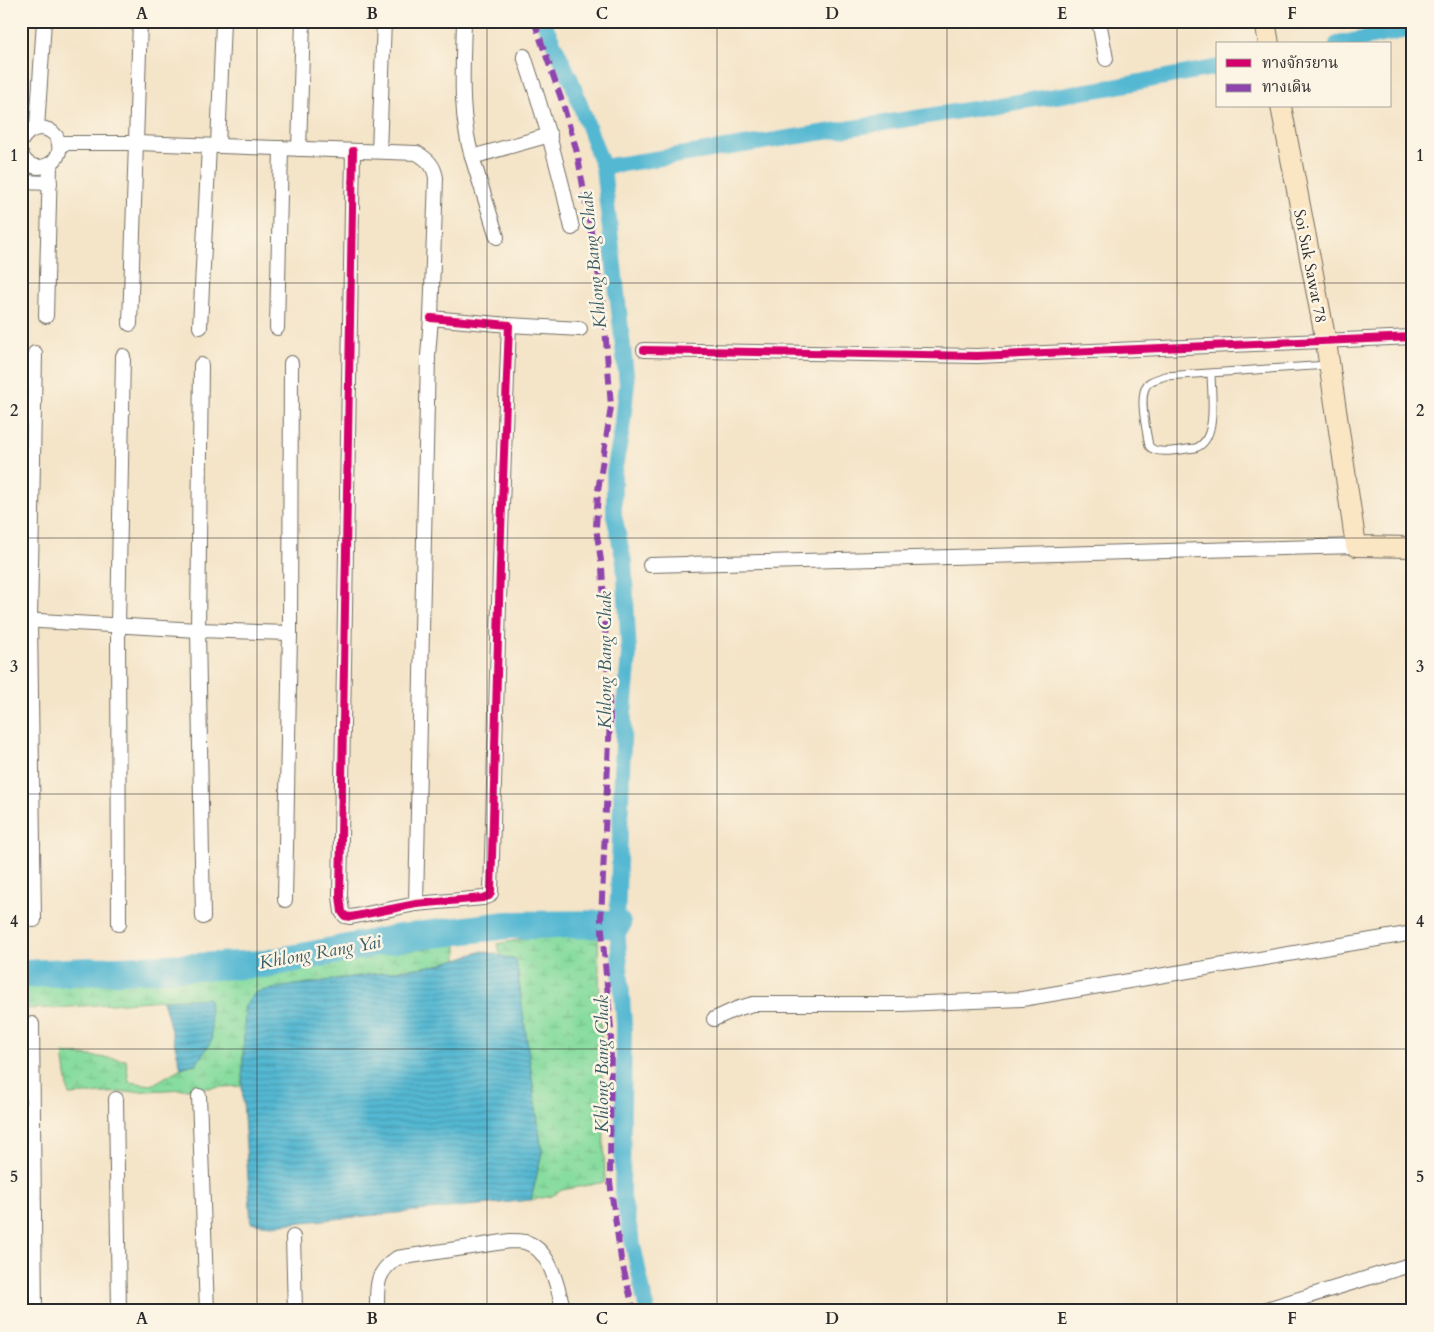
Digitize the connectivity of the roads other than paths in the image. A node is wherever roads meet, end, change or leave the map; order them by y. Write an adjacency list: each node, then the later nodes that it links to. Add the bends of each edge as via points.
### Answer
1 (44, 21): 13 (street)
2 (140, 21): 16 (street)
3 (224, 21): 17 (street)
4 (303, 21): 19 (street)
5 (384, 21): 21 (street)
6 (464, 21): 23 (street, via 462,103)
7 (1099, 21): 11 (street)
8 (1265, 21): 9 (street)
9 (1269, 42)
10 (524, 56): 14 (street)
11 (1106, 59)
12 (1281, 108): 37 (street, Soi Suk Sawat 78)
13 (26, 134): 15 (street, via 48,130)
14 (550, 136): 23 (street); 27 (street)
15 (59, 143): 16 (street); 24 (street, via 58,155)
16 (137, 143): 17 (street); 31 (street)
17 (214, 146): 18 (street); 33 (street)
18 (281, 148): 19 (street); 34 (street)
19 (299, 149): 20 (street)
20 (353, 151): 21 (street); 53 (street, via 340,906 345,916 352,917)
21 (379, 151): 30 (street, via 417,153 435,169)
22 (22, 156): 24 (street, via 34,167)
23 (472, 157): 28 (street)
24 (50, 165): 26 (street)
25 (21, 182): 26 (street)
26 (50, 183): 29 (street)
27 (572, 228)
28 (497, 237)
29 (46, 316)
30 (431, 318): 32 (street); 53 (street)
31 (130, 324)
32 (509, 325): 35 (street); 53 (street, via 490,893 484,898)
33 (200, 327)
34 (277, 328)
35 (580, 329)
36 (1413, 337): 37 (street)
37 (1326, 342): 38 (street, via 977,356); 42 (street, Soi Suk Sawat 78)
38 (644, 350)
39 (34, 353): 48 (street)
40 (124, 356): 49 (street)
41 (291, 363): 51 (street)
42 (1329, 364): 44 (lane); 45 (street, Soi Suk Sawat 78)
43 (201, 365): 50 (street)
44 (1211, 373): 44 (lane, via 1165,376 1146,386 1143,412 1152,450 1195,448 1205,442 1212,422)
45 (1356, 546): 46 (street); 47 (street)
46 (1413, 547)
47 (650, 565)
48 (26, 621): 49 (street); 55 (street)
49 (118, 626): 50 (street); 56 (street)
50 (198, 630): 51 (street); 54 (street)
51 (290, 633): 52 (street)
52 (285, 900)
53 (416, 904)
54 (203, 917)
55 (34, 920)
56 (119, 924)
57 (1413, 932): 58 (street, via 1022,999 902,1004 753,1004)
58 (714, 1019)
59 (32, 1024): 64 (street)
60 (199, 1096): 66 (street)
61 (116, 1099): 65 (street)
62 (293, 1237): 67 (street)
63 (1413, 1264): 70 (street)
64 (35, 1311)
65 (119, 1311)
66 (207, 1311)
67 (295, 1311)
68 (377, 1311): 69 (street, via 378,1282 385,1266 397,1258 510,1241 526,1242 543,1254 550,1265)
69 (564, 1311)
70 (1260, 1311)

